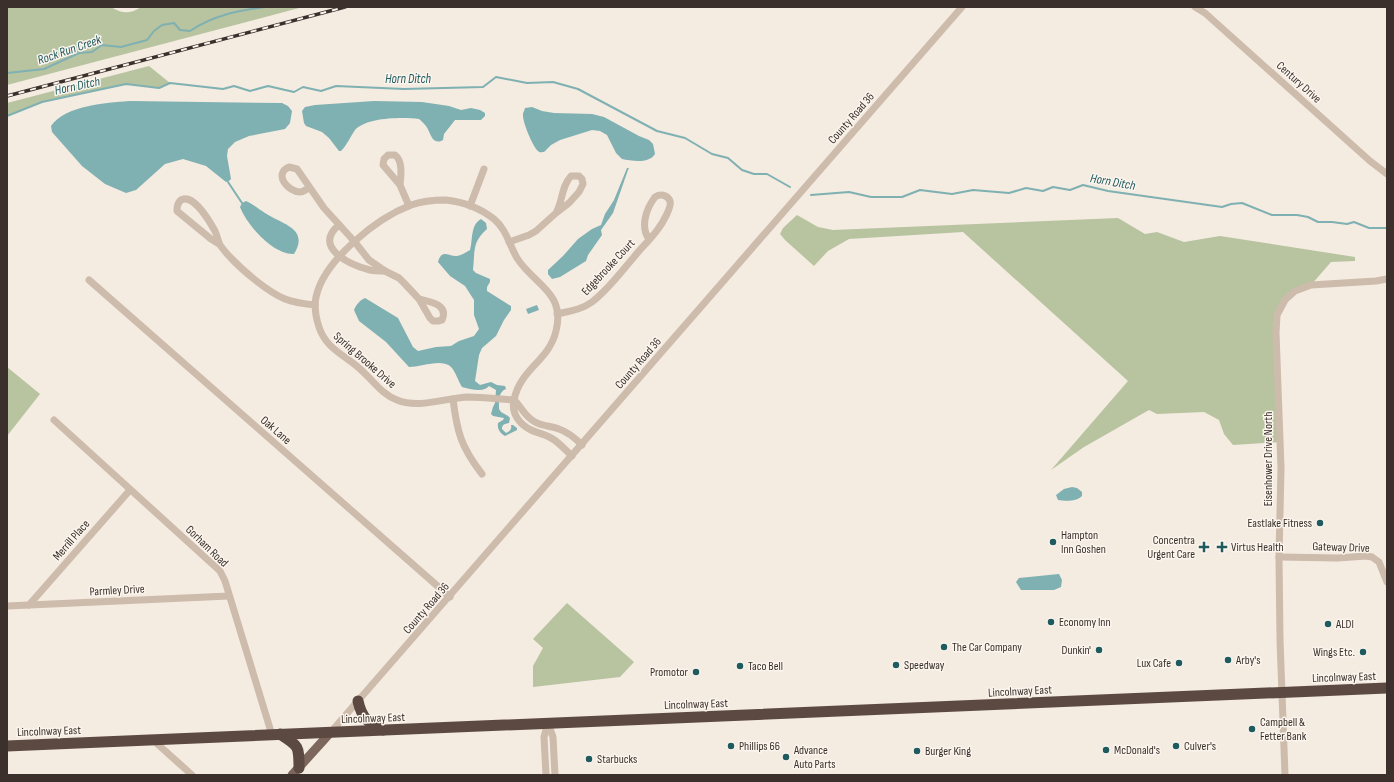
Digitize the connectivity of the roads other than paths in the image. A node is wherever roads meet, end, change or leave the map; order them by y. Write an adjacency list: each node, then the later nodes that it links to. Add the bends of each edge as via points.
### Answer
1 (962, 7): 25 (street, County Road 36)
2 (1195, 7): 4 (street, Century Drive, via 1205,13)
3 (484, 169): 8 (street)
4 (1387, 174)
5 (400, 185): 7 (street)
6 (309, 188): 10 (street)
7 (409, 206): 8 (street, Spring Brooke Drive, via 446,200); 12 (street, Spring Brooke Drive, via 381,221)
8 (470, 206): 13 (street, Spring Brooke Drive, via 495,220)
9 (556, 213): 9 (street, via 579,192 583,184 579,176 571,176 564,186); 13 (street, via 536,231)
10 (339, 224): 12 (street); 15 (street, via 332,232 330,242)
11 (649, 239): 11 (street, Edgebrooke Court, via 659,228 670,205 669,199 661,194 655,197 645,218 644,229); 21 (street, Edgebrooke Court, via 592,302 576,310)
12 (354, 241): 15 (street, Spring Brooke Drive); 16 (street, via 368,260)
13 (509, 242): 21 (street, Spring Brooke Drive, via 522,265 549,292)
14 (219, 244): 14 (street, via 216,232 195,203 184,199 180,201 177,211); 20 (street, via 235,262 274,294 292,302)
15 (340, 257): 16 (street, via 360,267); 20 (street, Spring Brooke Drive, via 321,284)
16 (386, 271): 19 (street, via 399,278)
17 (1387, 279): 29 (street, Eisenhower Drive North, via 1311,285 1295,291 1285,300 1277,315 1281,468)
18 (89, 280): 32 (street, Oak Lane)
19 (419, 300)
20 (315, 305): 22 (street, Spring Brooke Drive, via 319,328 326,341 385,394 410,404)
21 (557, 314): 23 (street, Spring Brooke Drive, via 552,344 519,382)
22 (453, 399): 23 (street, Spring Brooke Drive, via 480,397); 27 (street, via 463,444)
23 (514, 400): 25 (street, via 523,413 536,422 561,430); 26 (street, via 513,410 522,423 551,438)
24 (54, 420): 28 (street, Gorham Road)
25 (582, 445): 26 (street, County Road 36)
26 (572, 456): 32 (street, County Road 36)
27 (482, 474)
28 (130, 490): 31 (street, Gorham Road, via 218,568); 33 (street, Merrill Place)
29 (1279, 557): 30 (street, Gateway Drive, via 1372,557 1379,562); 36 (street, Eisenhower Drive North)
30 (1387, 582)
31 (229, 596): 33 (street, Parmley Drive); 41 (street, Gorham Road)
32 (450, 597): 37 (street, County Road 36)
33 (29, 605): 34 (street, Parmley Drive)
34 (7, 606)
35 (1387, 688): 36 (highway, Lincolnway East)
36 (1282, 692): 38 (highway, Lincolnway East); 48 (street, Eisenhower Drive North)
37 (358, 701): 39 (highway, via 363,717); 40 (street, County Road 36)
38 (548, 723): 39 (highway, Lincolnway East); 46 (street, via 544,737); 47 (street, via 553,737)
39 (384, 731): 40 (highway, Lincolnway East)
40 (330, 733): 41 (highway, Lincolnway East); 44 (main road)
41 (276, 734): 42 (highway, Lincolnway East); 44 (highway, via 297,746 299,751)
42 (153, 740): 43 (highway, Lincolnway East); 45 (street)
43 (7, 746)
44 (296, 771)
45 (192, 775)
46 (546, 775)
47 (555, 775)
48 (1285, 775)

